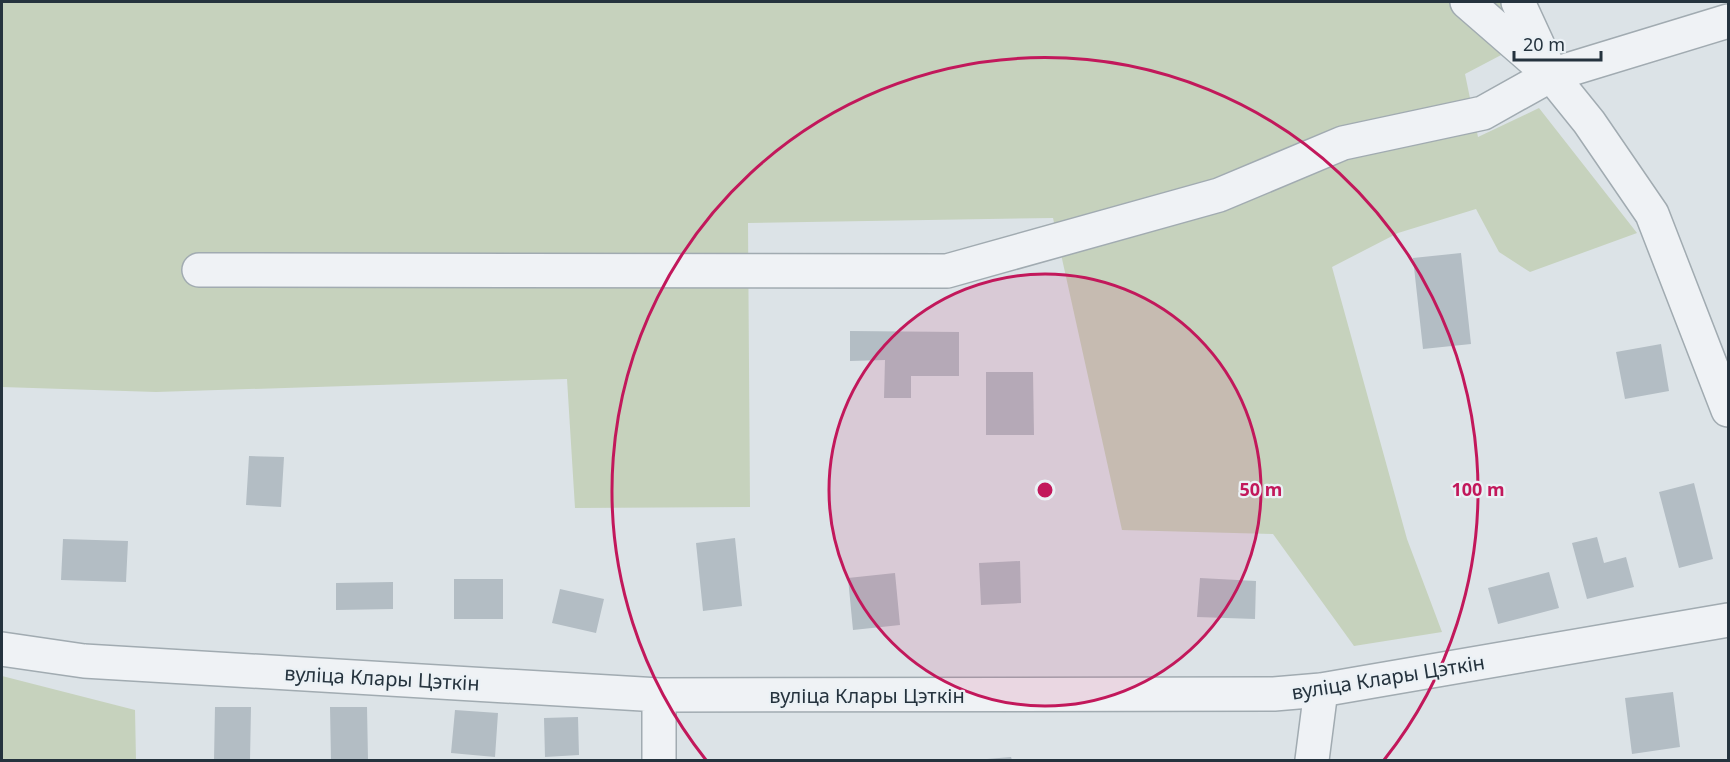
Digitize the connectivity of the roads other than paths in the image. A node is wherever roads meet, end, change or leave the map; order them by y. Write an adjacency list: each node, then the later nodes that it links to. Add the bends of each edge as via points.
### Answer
1 (1467, 2): 4 (street)
2 (1518, 2): 4 (street)
3 (1728, 21): 4 (street)
4 (1551, 75): 5 (street, via 1483,113 1343,143 1219,195 946,271); 6 (street, via 1589,122 1652,214)
5 (199, 270)
6 (1728, 410)
7 (1728, 620): 9 (street, вуліца Клары Цэткін)
8 (2, 650): 10 (street, вуліца Клары Цэткін, via 84,661)
9 (1321, 690): 10 (street, вуліца Клары Цэткін, via 1274,694); 12 (street)
10 (659, 695): 11 (street)
11 (659, 760)
12 (1312, 760)

